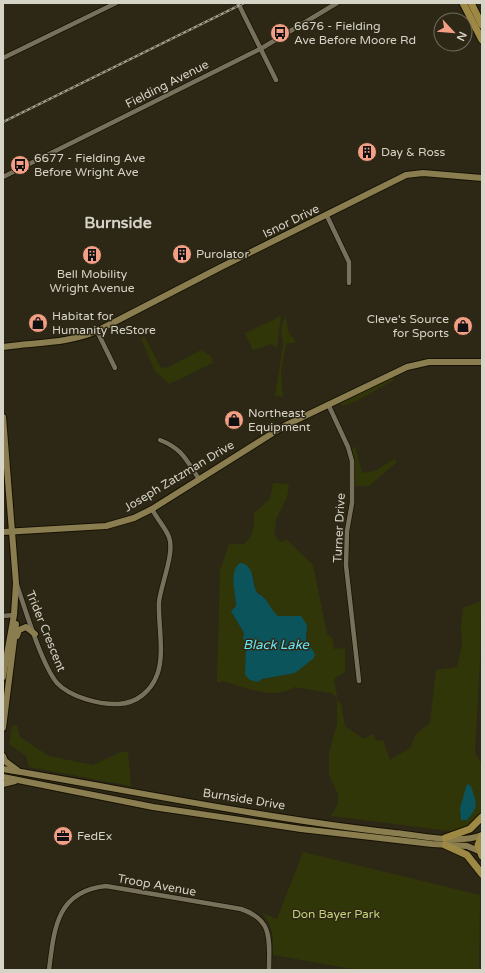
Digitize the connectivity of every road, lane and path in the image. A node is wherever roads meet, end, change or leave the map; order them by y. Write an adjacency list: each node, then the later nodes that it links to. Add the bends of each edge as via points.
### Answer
1 (116, 3): 9 (street)
2 (238, 3): 8 (street)
3 (337, 3): 8 (street, Fielding Avenue)
4 (463, 3): 7 (main road)
5 (471, 3): 6 (main road)
6 (482, 25)
7 (482, 40)
8 (262, 48): 10 (street); 11 (street, Fielding Avenue)
9 (3, 58)
10 (276, 80)
11 (3, 177)
12 (482, 178): 13 (main road, Isnor Drive, via 423,173 406,175)
13 (327, 216): 14 (street, via 349,262); 15 (main road, Isnor Drive)
14 (349, 283)
15 (97, 331): 17 (main road, Isnor Drive, via 66,341); 20 (street)
16 (3, 341): 17 (main road)
17 (12, 346): 18 (main road, Isnor Drive)
18 (3, 347)
19 (482, 362): 21 (main road, Joseph Zatzman Drive, via 418,363)
20 (115, 368)
21 (328, 404): 24 (main road, Joseph Zatzman Drive, via 284,426); 36 (street, Turner Drive, via 352,461 352,503 346,531 346,565)
22 (3, 417): 27 (main road)
23 (160, 440): 24 (street, via 180,451)
24 (199, 479): 25 (main road, Joseph Zatzman Drive)
25 (152, 509): 27 (main road, Joseph Zatzman Drive, via 124,522 105,526); 31 (street, Trider Crescent, via 171,543 159,603 160,664 150,688 134,700 116,704 99,702 68,691 51,674)
26 (3, 532): 27 (main road, Joseph Zatzman Drive)
27 (12, 532): 28 (main road)
28 (16, 583): 29 (main road); 31 (street, Trider Crescent)
29 (14, 615): 30 (street); 32 (main road); 33 (main road)
30 (3, 616)
31 (35, 634): 32 (main road, via 30,629 22,628)
32 (15, 641): 34 (main road)
33 (5, 665): 34 (main road); 35 (main road)
34 (11, 674): 37 (main road)
35 (3, 677)
36 (359, 681)
37 (3, 728)
38 (3, 756): 40 (main road, via 5,761)
39 (3, 769): 40 (main road, Burnside Drive)
40 (18, 771): 46 (main road, Burnside Drive, via 341,827)
41 (3, 777): 42 (main road, Burnside Drive)
42 (19, 781): 43 (main road); 46 (main road, Burnside Drive, via 168,809 301,829)
43 (3, 784)
44 (482, 817): 46 (main road, via 470,829)
45 (482, 835): 46 (main road, Burnside Drive); 47 (main road, via 478,845)
46 (445, 842): 47 (main road, Burnside Drive, via 467,846); 48 (main road, via 467,855)
47 (481, 854)
48 (482, 874)
49 (49, 970): 50 (street, Troop Avenue, via 55,928 62,910 80,893 106,886 241,909 255,914 262,920 270,935)
50 (269, 970)

